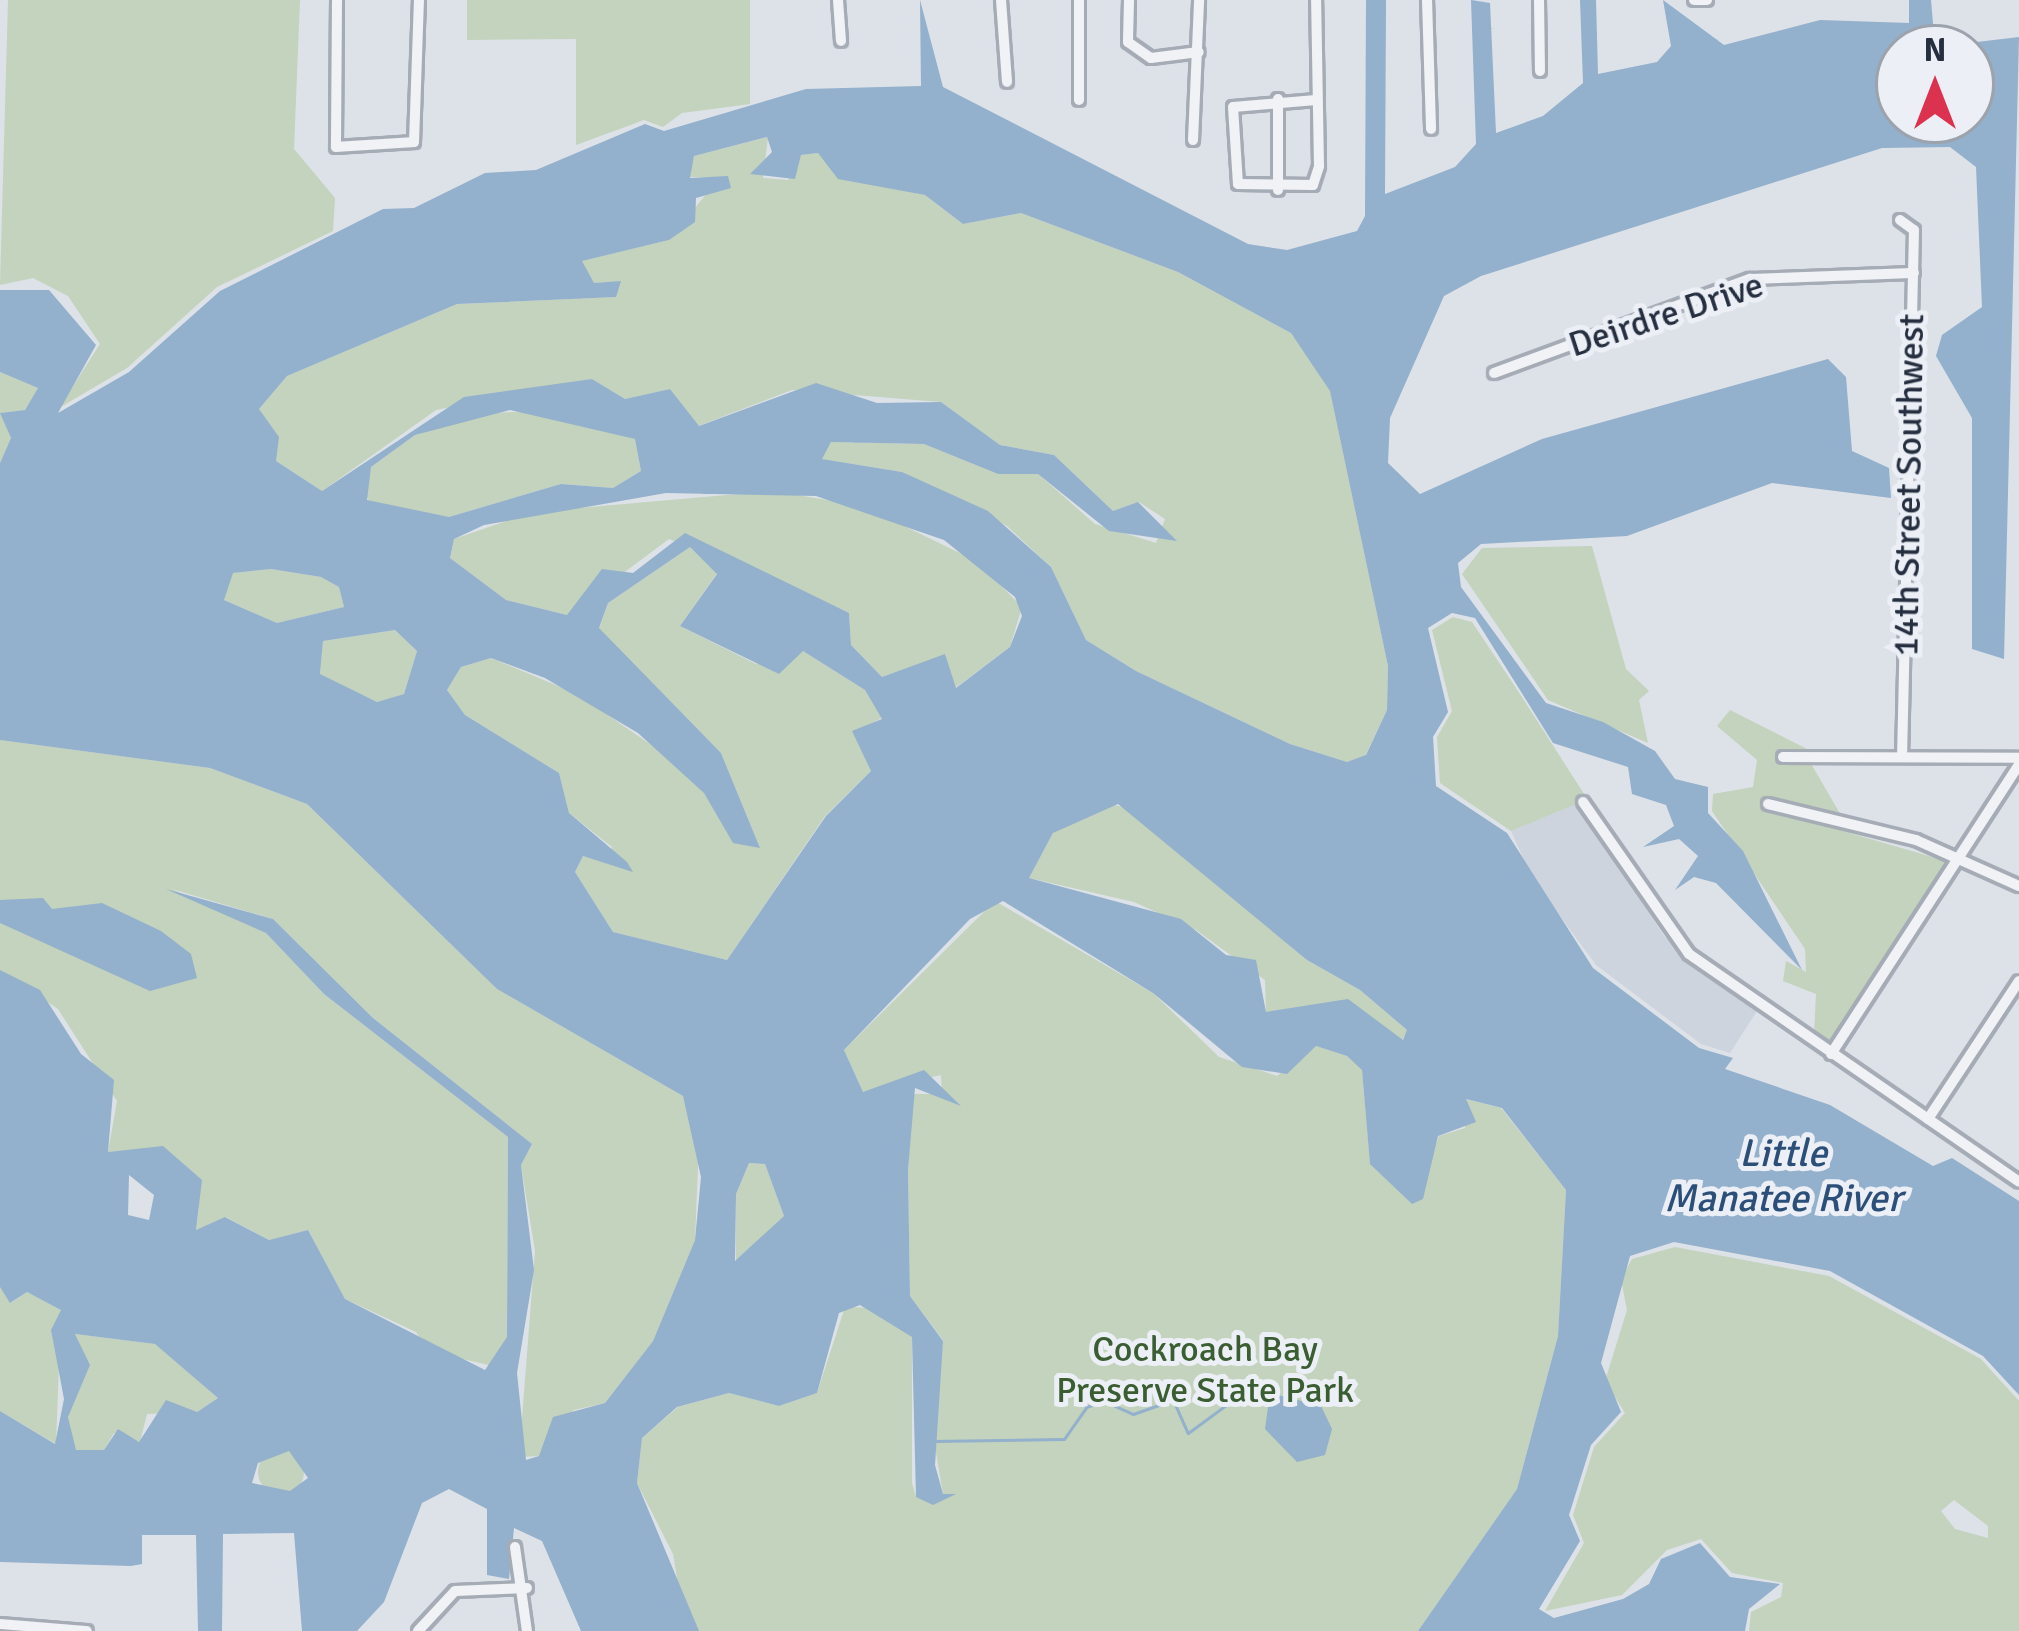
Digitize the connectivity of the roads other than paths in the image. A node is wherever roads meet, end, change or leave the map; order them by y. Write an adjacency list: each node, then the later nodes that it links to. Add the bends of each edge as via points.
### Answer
1 (337, 0): 2 (street, via 336,147 414,142)
2 (419, 0)
3 (838, 0): 13 (street)
4 (1001, 0): 16 (street)
5 (1079, 0): 18 (street)
6 (1129, 0): 14 (street, via 1128,42 1151,58)
7 (1199, 0): 14 (street)
8 (1316, 0): 19 (street)
9 (1427, 0): 20 (street)
10 (1539, 0): 15 (street)
11 (1694, 0): 12 (street)
12 (1707, 0)
13 (841, 41)
14 (1199, 52): 21 (street)
15 (1540, 71)
16 (1007, 82)
17 (1278, 99): 19 (street); 22 (street); 22 (street, via 1233,106 1232,155 1238,184)
18 (1079, 100)
19 (1316, 100): 22 (street, via 1313,185)
20 (1431, 129)
21 (1193, 140)
22 (1278, 190)
23 (1900, 220): 24 (street, 14th Street Southwest, via 1914,230)
24 (1914, 273): 25 (street, Deirdre Drive, via 1750,279); 27 (street, 14th Street Southwest)
25 (1494, 374)
26 (1783, 757): 27 (street)
27 (1902, 758): 28 (street)
28 (2019, 762): 31 (street)
29 (1583, 802): 34 (street, via 1668,933)
30 (1768, 804): 31 (street)
31 (1962, 859): 32 (street); 34 (street)
32 (2019, 886)
33 (2019, 981): 35 (street)
34 (1831, 1054): 35 (street)
35 (1928, 1119): 36 (street)
36 (2019, 1182)
37 (515, 1547): 38 (street)
38 (527, 1588): 41 (street, via 455,1592); 42 (street)
39 (0, 1624): 40 (street)
40 (87, 1628)
41 (418, 1631)
42 (527, 1631)

